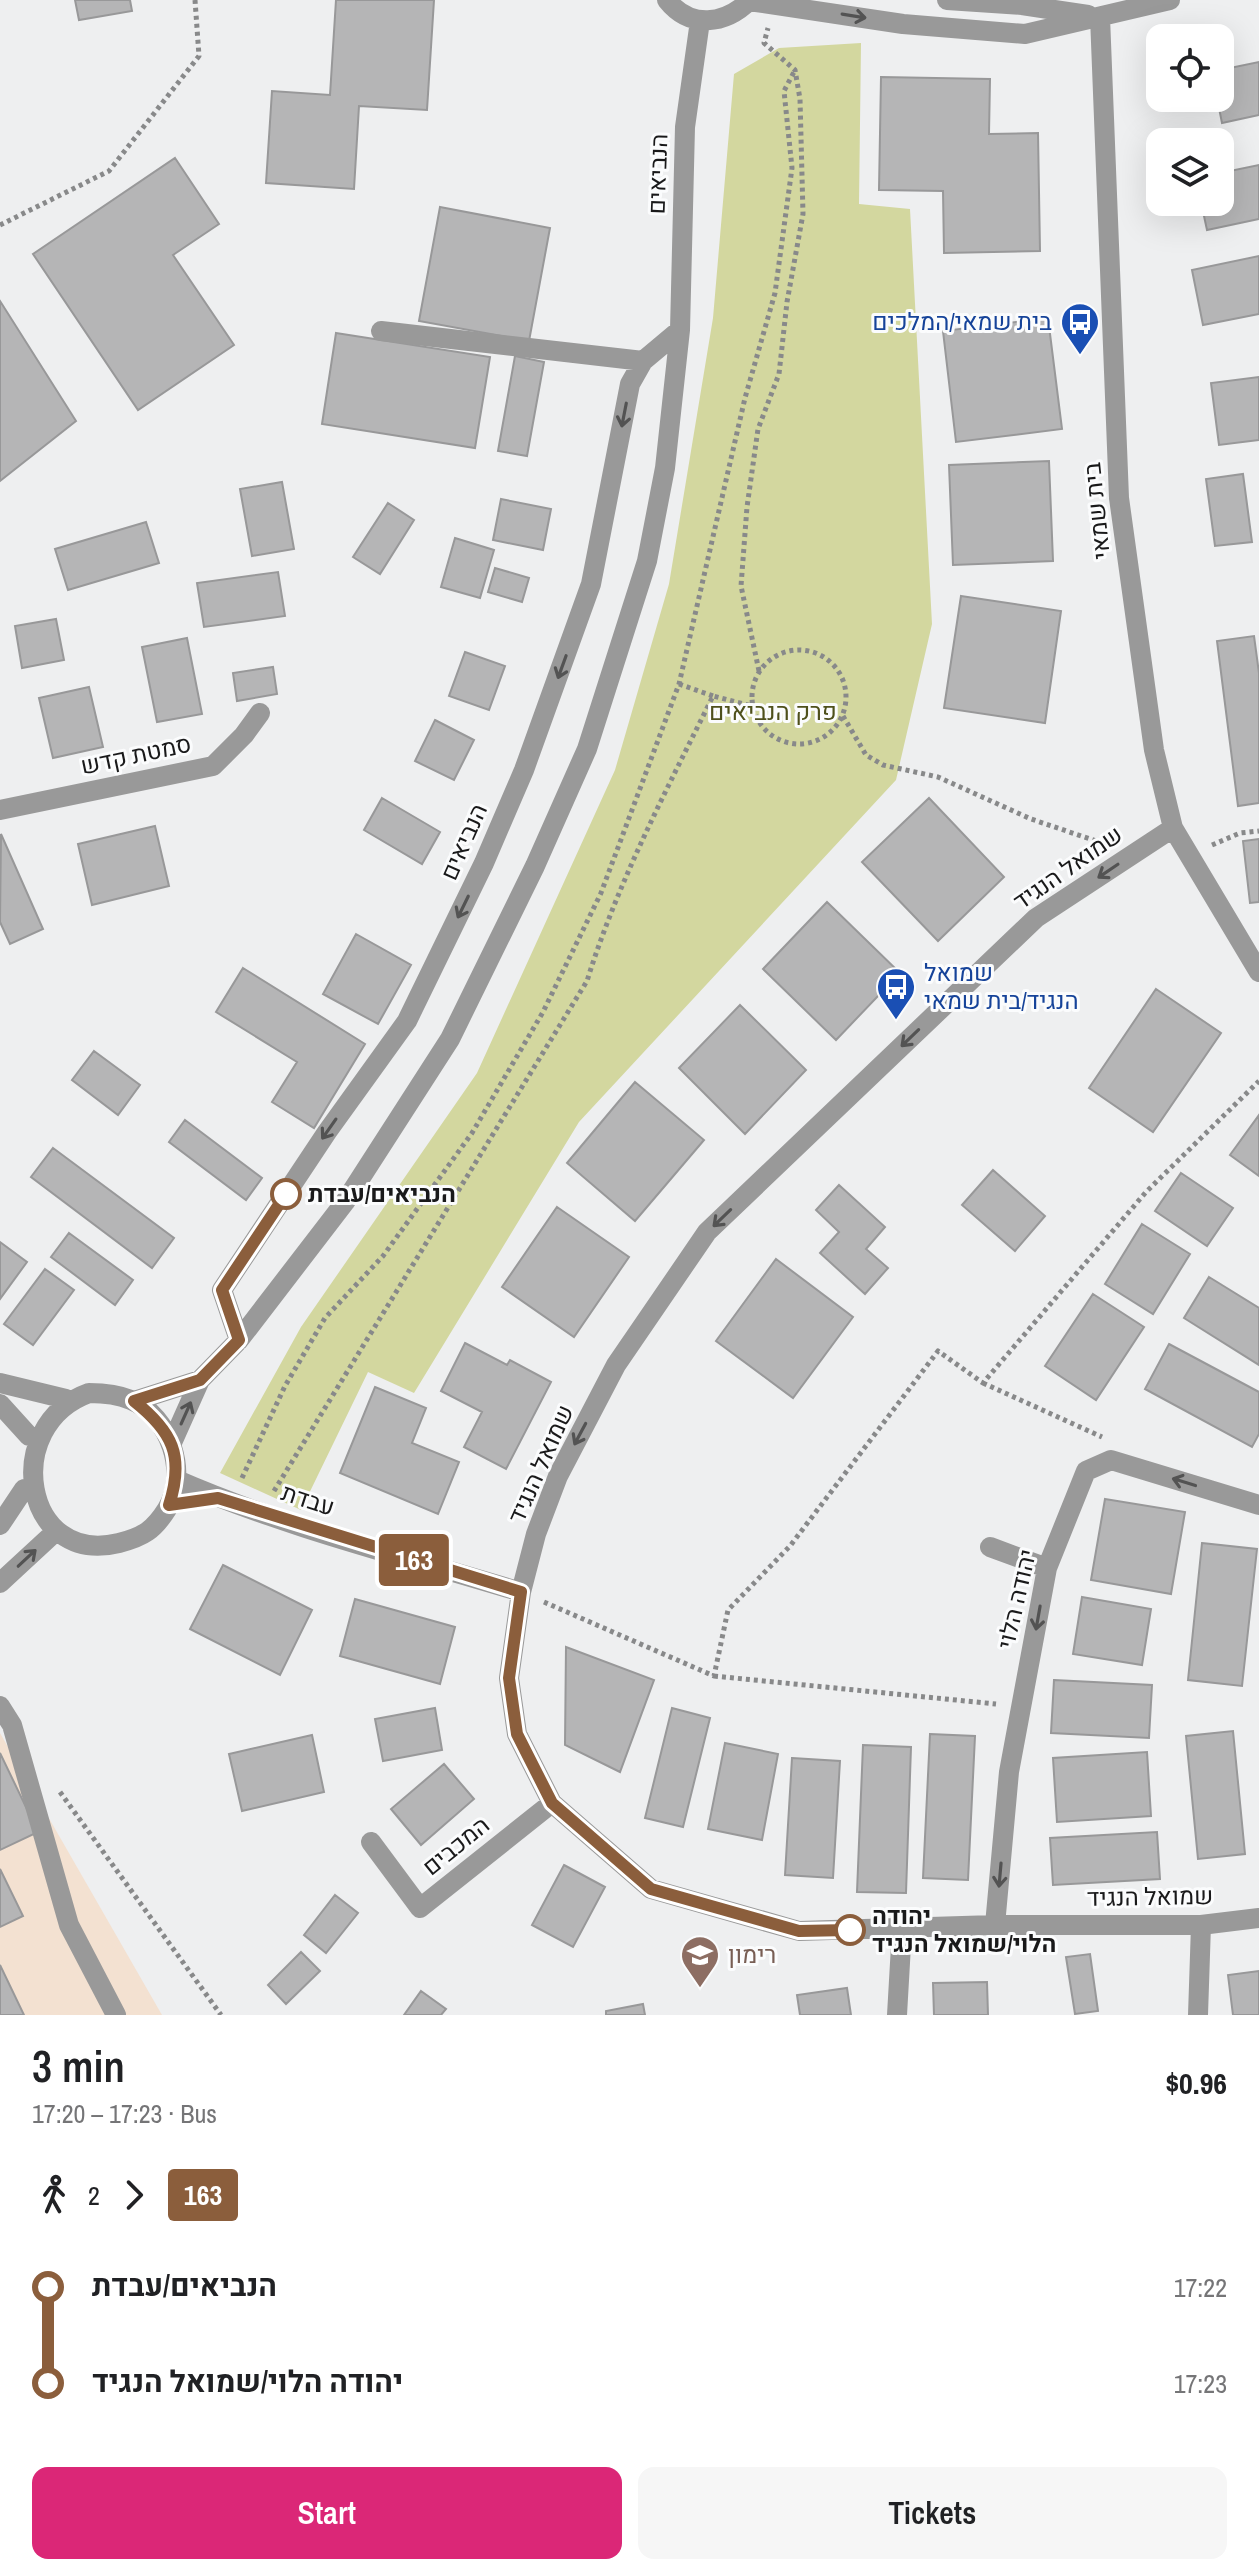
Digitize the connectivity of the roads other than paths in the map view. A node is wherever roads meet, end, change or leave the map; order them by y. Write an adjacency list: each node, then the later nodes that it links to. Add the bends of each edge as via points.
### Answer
1 (667, 0): 6 (street)
2 (749, 0): 5 (street, one-way to 5, via 903,24 1025,34); 6 (street, via 722,18)
3 (947, 0): 5 (street)
4 (1170, 0): 5 (street)
5 (1100, 17): 12 (street, בית שמאי, via 1119,498 1154,750)
6 (700, 21): 7 (street, הנביאים, via 685,127)
7 (680, 330): 9 (street, הנביאים); 14 (street, הנביאים, via 665,468 647,561 587,749 450,1039 345,1202)
8 (381, 331): 9 (street)
9 (643, 361): 14 (street, הנביאים, one-way to 14, via 630,384 591,584 524,770 407,1021 222,1290)
10 (260, 713): 11 (street, סמטת קדש, via 213,766)
11 (0, 810)
12 (1173, 828): 13 (street, בית שמאי); 32 (street, שמואל הנגיד, one-way to 32, via 1036,918 707,1232 616,1365 558,1476)
13 (1259, 972)
14 (239, 1340): 15 (street, הנביאים)
15 (200, 1380): 18 (street, הנביאים); 21 (street, הנביאים, one-way to 15)
16 (0, 1383): 17 (street)
17 (66, 1399): 18 (street, via 100,1393); 20 (street, via 45,1414)
18 (134, 1401): 21 (street, via 157,1419)
19 (0, 1404): 20 (street)
20 (29, 1436): 23 (street, via 22,1461)
21 (171, 1445): 22 (street)
22 (177, 1480): 24 (street, עבדת); 25 (street)
23 (24, 1489): 27 (street); 28 (street, via 35,1513)
24 (218, 1498): 25 (street, עבדת); 32 (street, עבדת)
25 (169, 1505): 28 (street, via 154,1529 129,1541 104,1547 78,1544)
26 (1259, 1505): 30 (street, יהודה הלוי, one-way to 30, via 1111,1460 1086,1471)
27 (0, 1525)
28 (54, 1533): 31 (street, one-way to 28)
29 (990, 1547): 30 (street)
30 (1047, 1568): 37 (street, יהודה הלוי, one-way to 37, via 1009,1772)
31 (0, 1583)
32 (521, 1592): 34 (street, שמואל הנגיד, via 509,1678 517,1734)
33 (0, 1706): 40 (street, via 12,1725 69,1925)
34 (552, 1803): 35 (street, המכבים, via 420,1908); 39 (street, שמואל הנגיד, via 651,1889 799,1931)
35 (371, 1842)
36 (1259, 1918): 38 (street, שמואל הנגיד)
37 (995, 1925): 38 (street, שמואל הנגיד); 39 (street, שמואל הנגיד)
38 (1201, 1925): 42 (street)
39 (902, 1928): 41 (street)
40 (116, 2015)
41 (897, 2015)
42 (1198, 2015)

